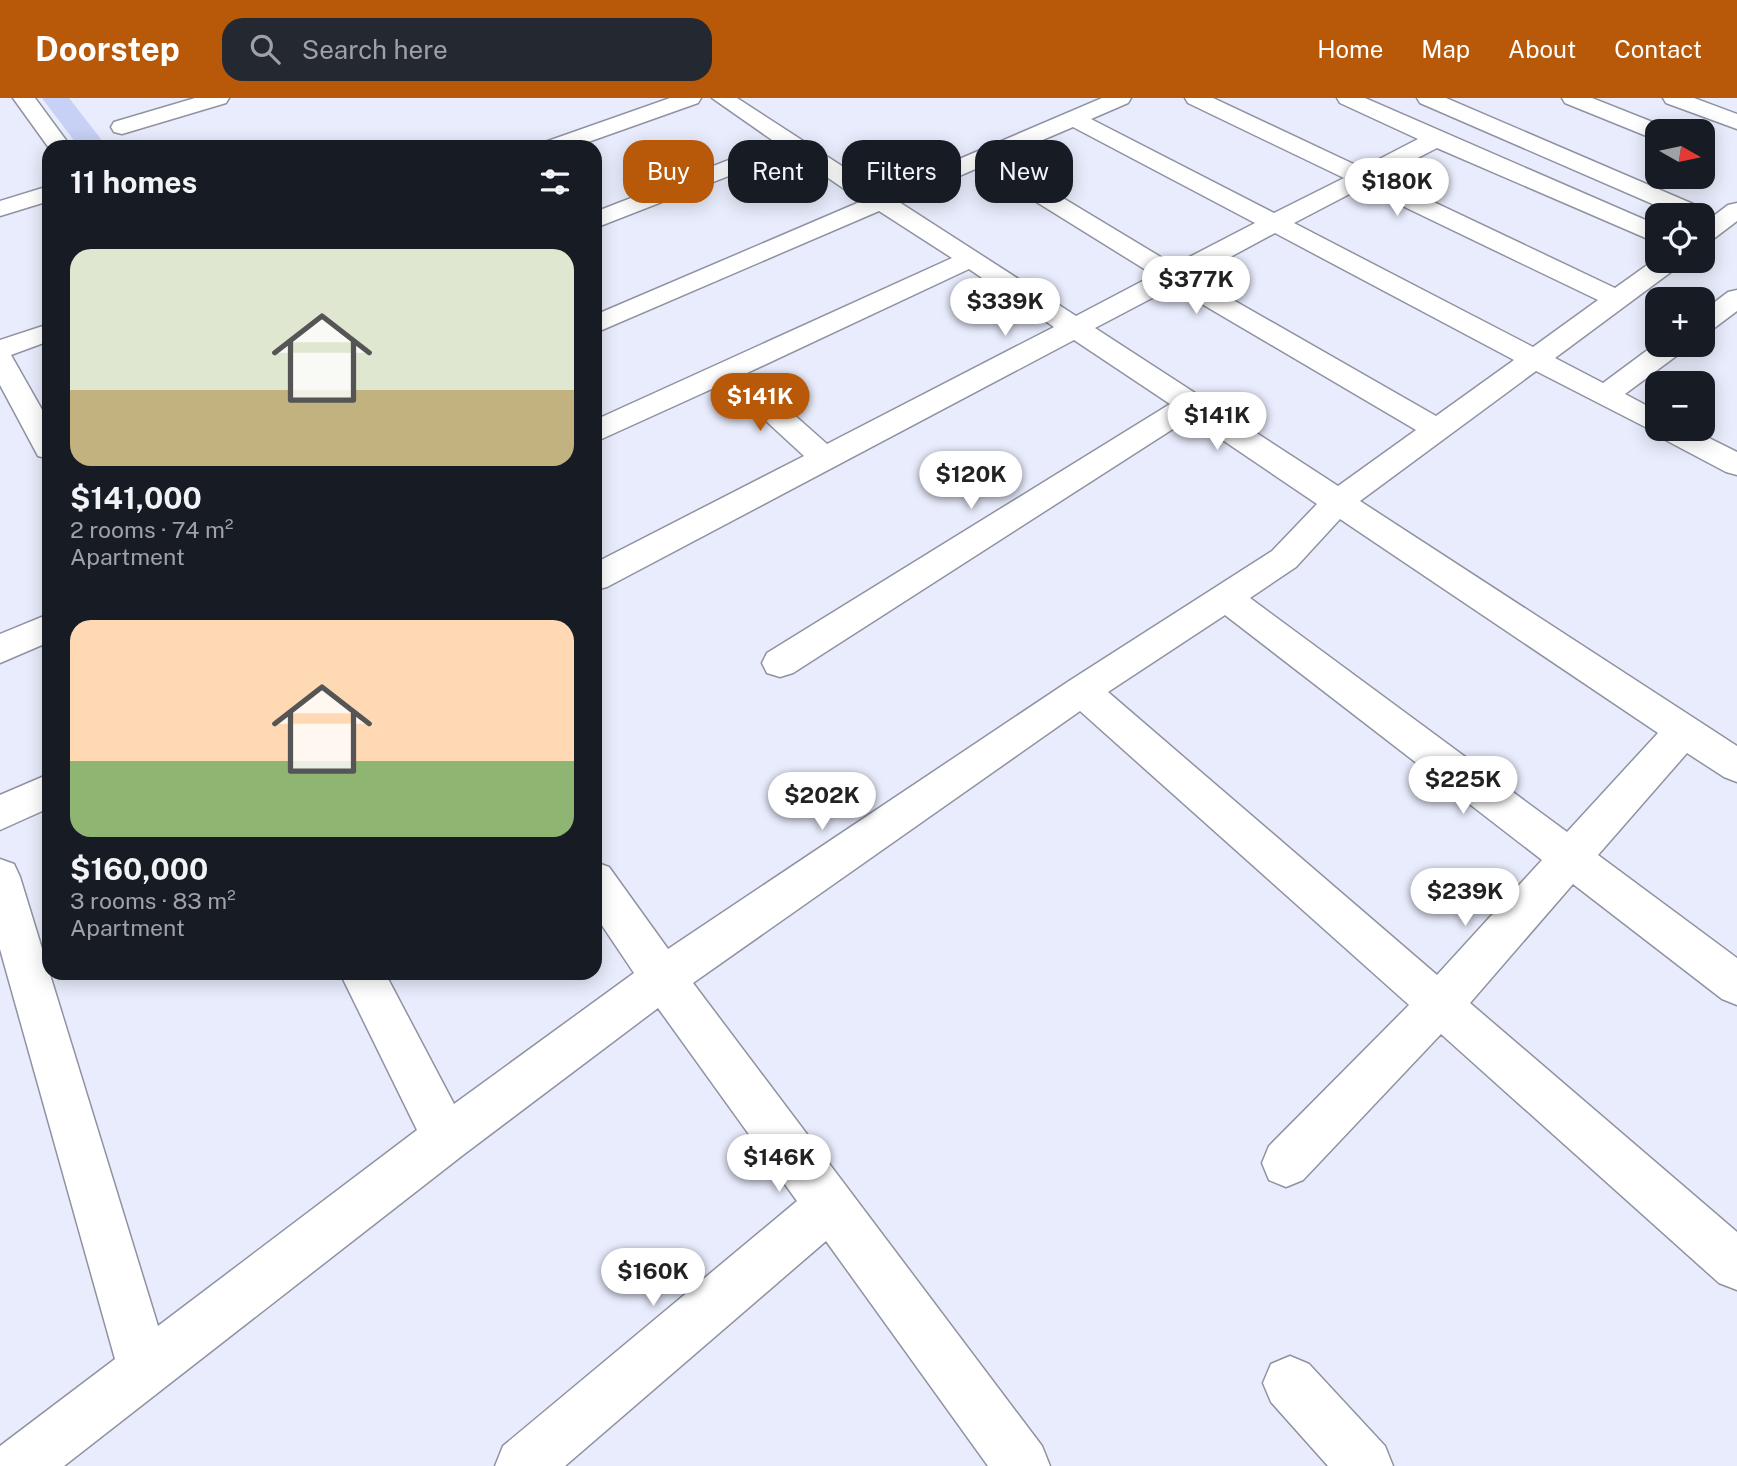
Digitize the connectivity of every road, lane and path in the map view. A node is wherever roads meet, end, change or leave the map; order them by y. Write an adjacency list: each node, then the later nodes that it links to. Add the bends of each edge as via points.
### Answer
1 (218, 98): 16 (street)
2 (690, 98): 20 (street)
3 (723, 98): 21 (street)
4 (1120, 98): 13 (street)
5 (1196, 98): 25 (street)
6 (1348, 98): 18 (street)
7 (1428, 98): 26 (street)
8 (1573, 98): 17 (street)
9 (1674, 98): 14 (street)
10 (1728, 98): 14 (street)
11 (25, 100): 12 (street); 19 (street)
12 (0, 109)
13 (1073, 118): 22 (street); 36 (street)
14 (1700, 118): 15 (street)
15 (1737, 122)
16 (122, 127)
17 (1645, 127)
18 (1436, 139): 25 (street); 37 (street)
19 (55, 140)
20 (573, 140)
21 (788, 140)
22 (1022, 140)
23 (1645, 159): 26 (street)
24 (728, 168): 34 (street)
25 (1362, 175): 36 (street); 42 (street)
26 (1618, 179): 31 (street)
27 (42, 195): 32 (street)
28 (878, 203): 44 (street)
29 (882, 203): 38 (street)
30 (1055, 203): 40 (street)
31 (1665, 203)
32 (0, 209)
33 (1737, 210): 35 (street)
34 (602, 217)
35 (1715, 219)
36 (1273, 222): 40 (street); 49 (street)
37 (1645, 229)
38 (971, 259): 45 (street); 51 (street)
39 (1654, 273): 42 (street)
40 (1173, 275): 45 (street); 56 (street)
41 (1737, 298): 43 (street)
42 (1617, 299): 49 (street)
43 (1715, 314)
44 (602, 322)
45 (1076, 328): 53 (street); 59 (street)
46 (42, 334): 47 (street)
47 (0, 349)
48 (1657, 357): 52 (street)
49 (1535, 358): 52 (street); 56 (street)
50 (0, 359): 57 (street)
51 (728, 371): 55 (street); 59 (street)
52 (1605, 395): 54 (street)
53 (1191, 404): 61 (street); 66 (street)
54 (1645, 417)
55 (602, 429)
56 (1439, 429): 61 (street)
57 (42, 436)
58 (1690, 441): 60 (street)
59 (825, 458): 62 (street)
60 (1737, 466)
61 (1337, 502): 63 (street, via 1284,559); 68 (street)
62 (602, 574)
63 (1225, 597): 67 (street); 72 (street)
64 (42, 630): 65 (street)
65 (0, 649)
66 (780, 663)
67 (1082, 691): 76 (street); 79 (street)
68 (1683, 731): 69 (street); 72 (street)
69 (1737, 766)
70 (42, 793): 71 (street)
71 (0, 814)
72 (1568, 859): 78 (street); 79 (street)
73 (0, 877): 75 (street)
74 (602, 890): 76 (street)
75 (40, 976): 84 (street)
76 (663, 978): 80 (street); 82 (street)
77 (366, 980): 80 (street)
78 (1737, 984)
79 (1440, 1004): 81 (street); 83 (street)
80 (446, 1139): 84 (street)
81 (1286, 1163)
82 (830, 1205): 87 (street); 88 (street)
83 (1737, 1265)
84 (145, 1369): 86 (street)
85 (1290, 1383): 89 (street)
86 (19, 1466)
87 (523, 1466)
88 (1022, 1466)
89 (1365, 1466)

